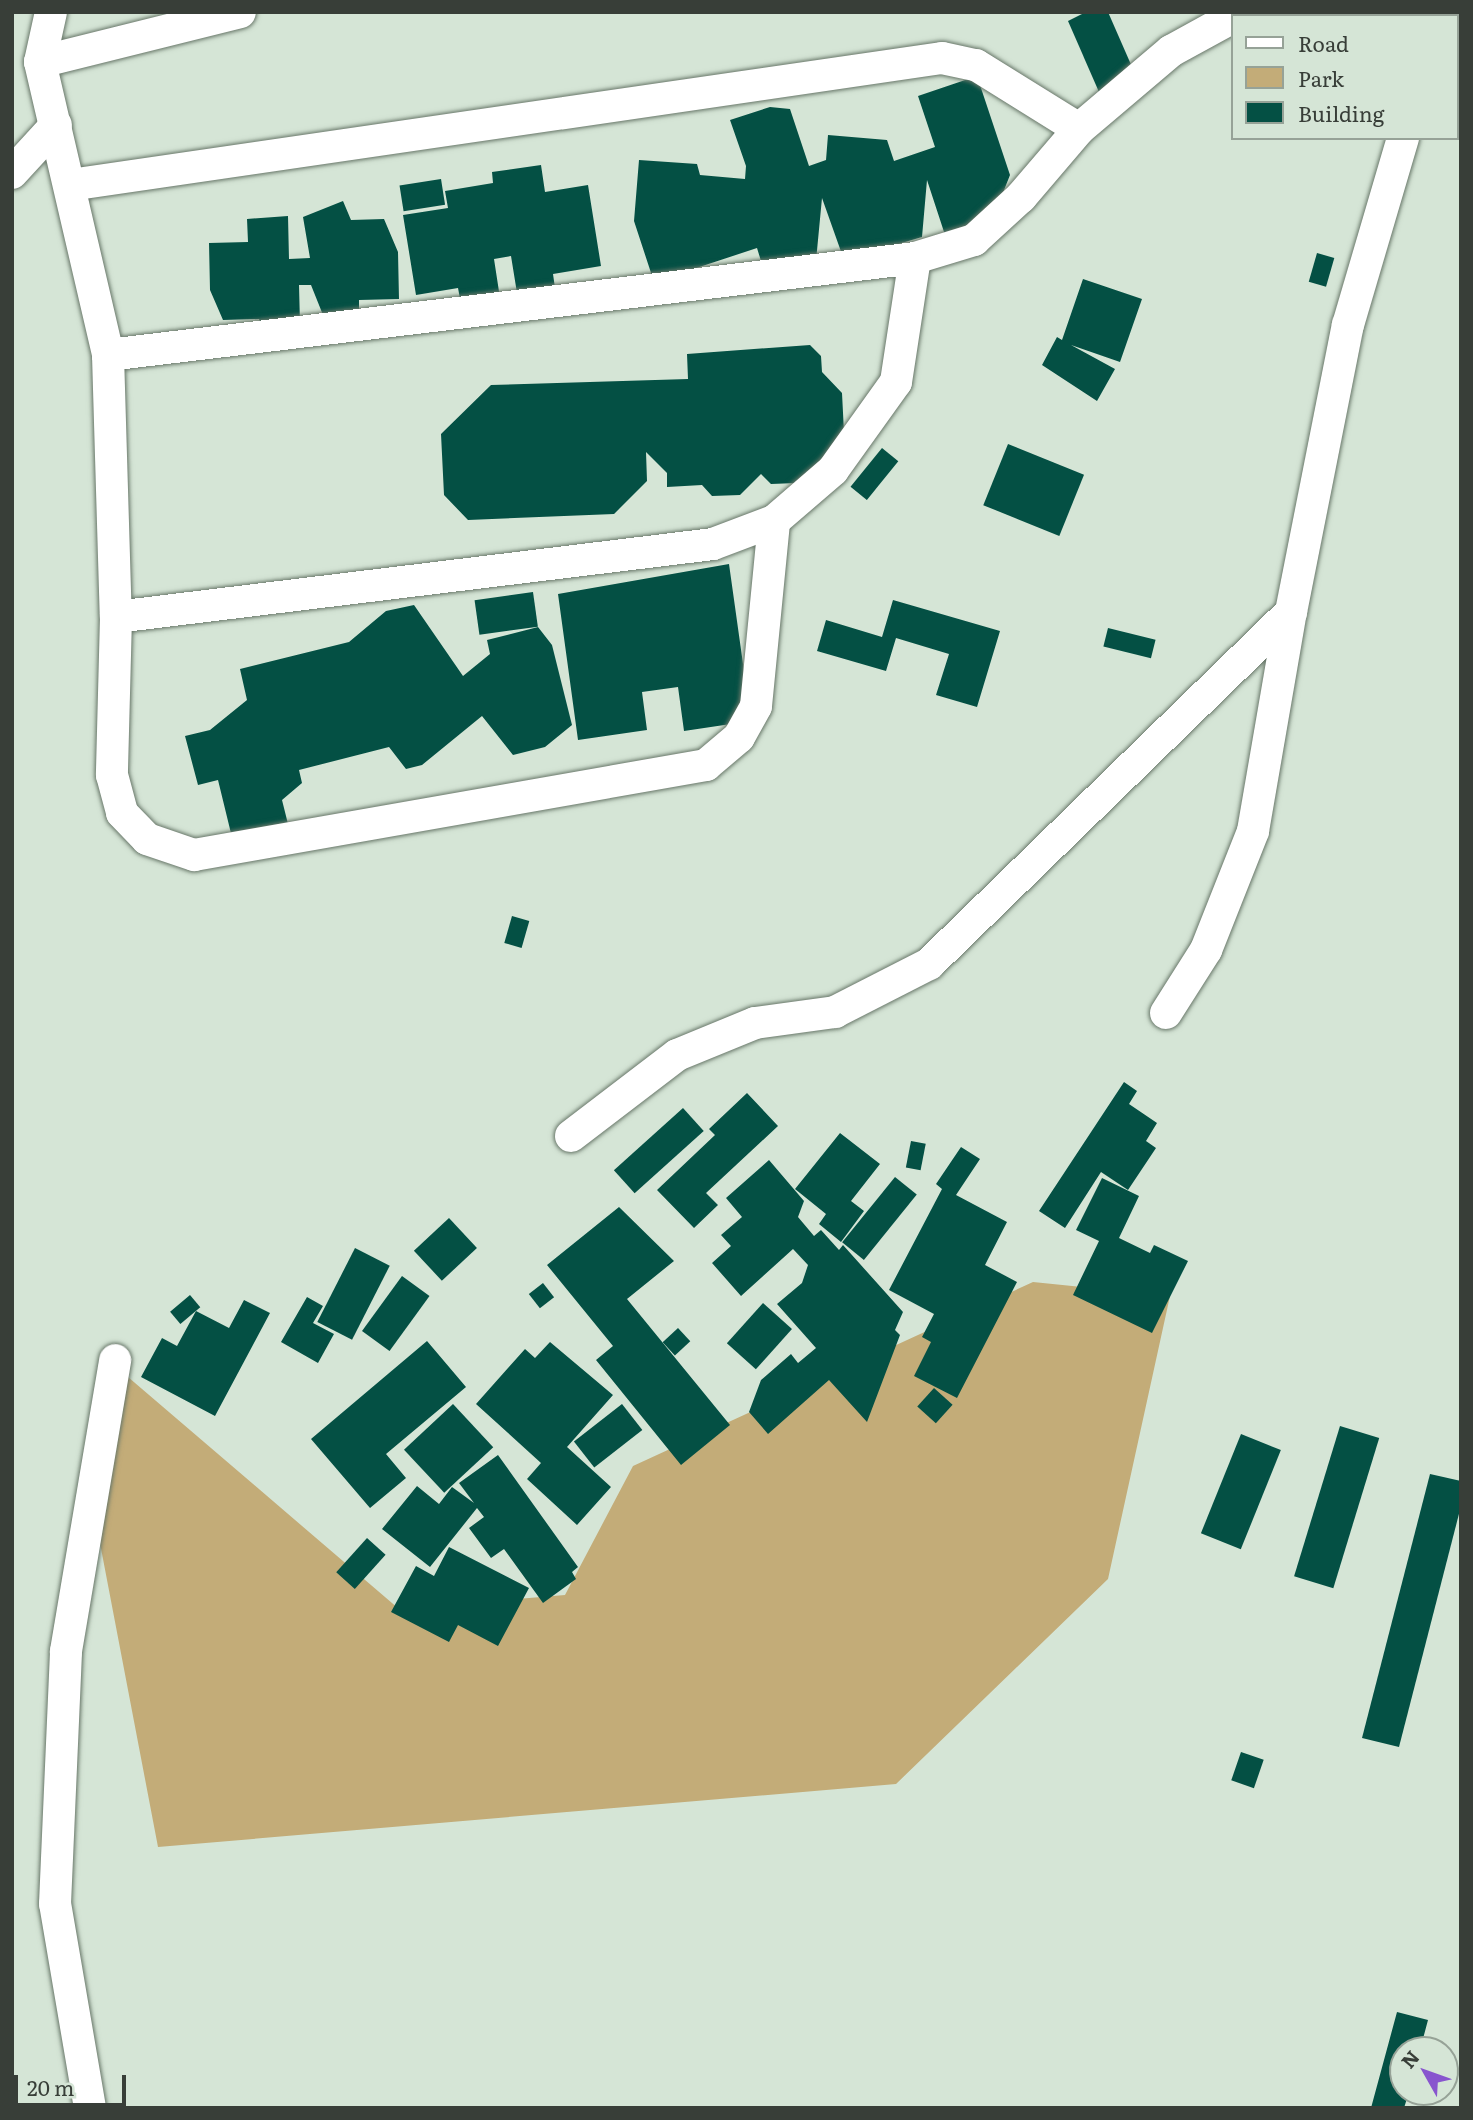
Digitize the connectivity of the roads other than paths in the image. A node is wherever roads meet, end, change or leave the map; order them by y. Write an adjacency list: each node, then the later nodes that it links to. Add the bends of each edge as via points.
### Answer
1 (51, 12): 4 (street)
2 (240, 12): 4 (street)
3 (1232, 17): 6 (street, via 1171,51)
4 (40, 62): 5 (street)
5 (56, 125): 8 (street); 9 (street)
6 (1079, 129): 9 (street, via 976,65 942,58); 10 (street, via 1021,197 974,240)
7 (1402, 140): 13 (street, via 1348,325)
8 (12, 173)
9 (71, 185): 11 (street)
10 (915, 258): 11 (street); 12 (street, via 896,382 833,470)
11 (108, 355): 14 (street)
12 (774, 521): 14 (street, via 713,544); 14 (street, via 756,706 739,737 706,765 194,856 146,839 122,813 112,775)
13 (1291, 612): 15 (street, via 1253,831 1206,950); 16 (street, via 929,964 835,1012 755,1023 677,1055)
14 (116, 617)
15 (1166, 1013)
16 (571, 1136)
17 (115, 1360): 18 (street, via 66,1651 55,1904)
18 (90, 2108)

